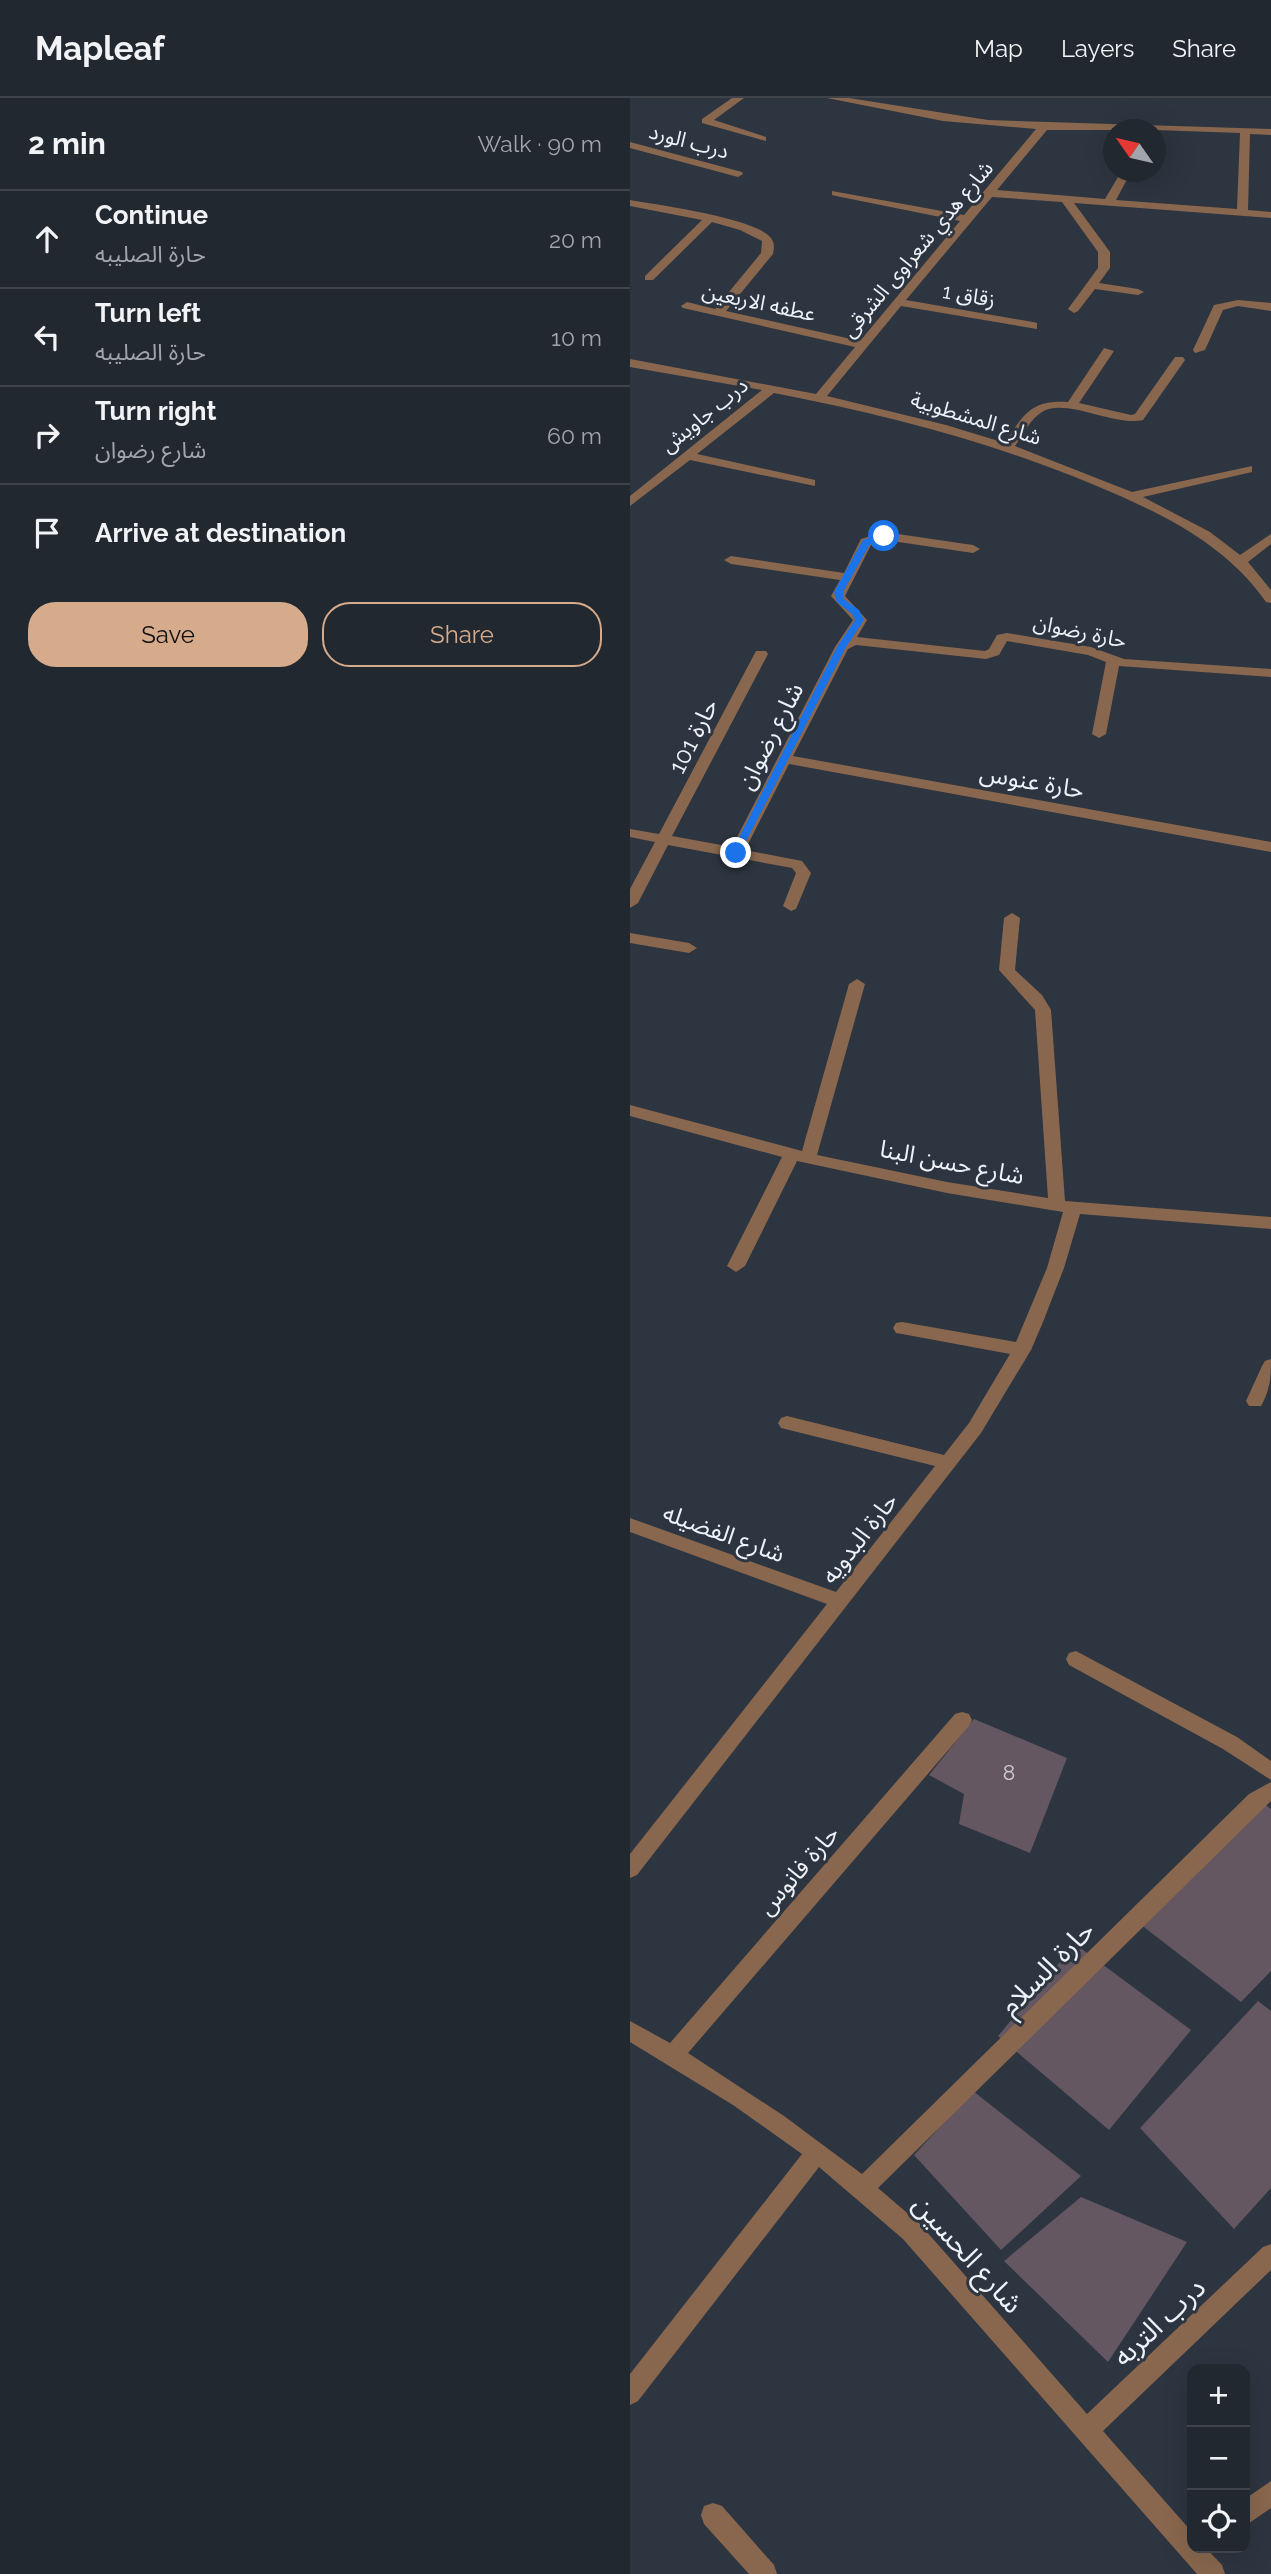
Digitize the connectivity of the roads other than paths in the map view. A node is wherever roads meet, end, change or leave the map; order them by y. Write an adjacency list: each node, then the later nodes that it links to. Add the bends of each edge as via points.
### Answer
1 (738, 98): 8 (street, via 706,121)
2 (832, 98): 3 (street, via 953,120)
3 (1044, 126): 4 (street); 13 (street, شارع هدي شعراوى الشرقى)
4 (1103, 127)
5 (1166, 129): 6 (street)
6 (1245, 131): 7 (street); 17 (street)
7 (1271, 132)
8 (762, 139)
9 (630, 145): 10 (street, درب الورد)
10 (738, 174)
11 (1121, 182): 15 (street)
12 (836, 193): 19 (street)
13 (989, 193): 14 (street); 19 (street, شارع هدي شعراوى الشرقى)
14 (1065, 199): 15 (street); 22 (street, via 1104,252 1104,268)
15 (1110, 202): 17 (street)
16 (630, 203): 20 (street)
17 (1242, 212): 18 (street)
18 (1271, 215)
19 (967, 219): 24 (street, شارع هدي شعراوى الشرقى)
20 (708, 220): 21 (street); 28 (street, via 747,228 768,242 767,254)
21 (649, 278)
22 (1091, 285): 23 (street); 27 (street)
23 (1139, 292)
24 (898, 302): 29 (street, زقاق 1); 30 (street, شارع هدي شعراوى الشرقى)
25 (687, 306): 28 (street, عطفه الاربعين)
26 (1271, 307): 31 (street, via 1238,303 1218,307)
27 (1074, 309)
28 (718, 313): 30 (street, عطفه الاربعين)
29 (1034, 326)
30 (863, 345): 37 (street, شارع هدي شعراوى الشرقى)
31 (1199, 350)
32 (1108, 351): 38 (street)
33 (1180, 360): 38 (street, via 1136,418)
34 (636, 364): 35 (street); 36 (street, شارع المشطوبية)
35 (630, 378)
36 (772, 388): 37 (street, شارع المشطوبية); 40 (street, درب جاويش)
37 (820, 397): 39 (street, شارع المشطوبية)
38 (1070, 407): 39 (street, via 1039,407)
39 (1008, 447): 43 (street, شارع المشطوبية)
40 (687, 456): 42 (street); 44 (street, درب جاويش)
41 (1248, 469): 43 (street)
42 (811, 483)
43 (1131, 496): 48 (street, شارع المشطوبية, via 1190,526)
44 (630, 502)
45 (1271, 538): 48 (street)
46 (973, 549): 49 (street, via 877,537 866,542)
47 (731, 560): 49 (street)
48 (1239, 562): 50 (street, شارع المشطوبية)
49 (847, 577): 51 (street, شارع رضوان, via 840,600 860,620)
50 (1271, 599)
51 (847, 643): 53 (street, حارة رضوان, via 986,655 1007,637 1091,651); 56 (street, شارع رضوان)
52 (761, 654): 58 (street, حارة 101)
53 (1113, 661): 54 (street, حارة رضوان); 55 (street)
54 (1271, 673)
55 (1099, 734)
56 (785, 759): 59 (street, حارة عنوس); 60 (street, شارع رضوان)
57 (630, 833): 58 (street)
58 (665, 840): 60 (street); 61 (street, حارة 101)
59 (1271, 847)
60 (736, 853): 62 (street, via 801,867 804,873)
61 (630, 903)
62 (791, 906)
63 (1012, 918): 69 (street, حارة البدويه, via 1007,970 1043,1010)
64 (630, 939): 65 (street)
65 (689, 948)
66 (857, 984): 68 (street)
67 (630, 1110): 68 (street, شارع حسن البنا)
68 (800, 1156): 69 (street, شارع حسن البنا); 71 (street)
69 (1065, 1207): 70 (street, شارع حسن البنا); 73 (street, حارة البدويه, via 1060,1262)
70 (1271, 1223)
71 (736, 1266)
72 (902, 1328): 73 (street)
73 (1022, 1350): 77 (street, حارة البدويه)
74 (1271, 1366): 75 (street)
75 (1255, 1401)
76 (787, 1423): 77 (street)
77 (949, 1463): 79 (street, حارة البدويه)
78 (630, 1525): 79 (street, شارع الفضيله)
79 (841, 1601): 84 (street, حارة البدويه)
80 (1076, 1659): 82 (street, via 1230,1743)
81 (962, 1720): 86 (street, حارة فانوس)
82 (1271, 1772)
83 (1271, 1790): 88 (street, حارة السلام)
84 (630, 1869)
85 (630, 2031): 86 (street, شارع الحسين)
86 (673, 2055): 87 (street, شارع الحسين)
87 (817, 2152): 88 (street, شارع الحسين); 90 (street)
88 (863, 2188): 91 (street, شارع الحسين, via 911,2231)
89 (1271, 2255): 91 (street, درب التربه)
90 (630, 2393)
91 (1086, 2431): 95 (street, شارع الحسين)
92 (1271, 2493): 93 (street)
93 (1250, 2510)
94 (713, 2515): 97 (street)
95 (1187, 2538)
96 (1200, 2553): 98 (street, شارع الحسين)
97 (765, 2574)
98 (1213, 2574)

